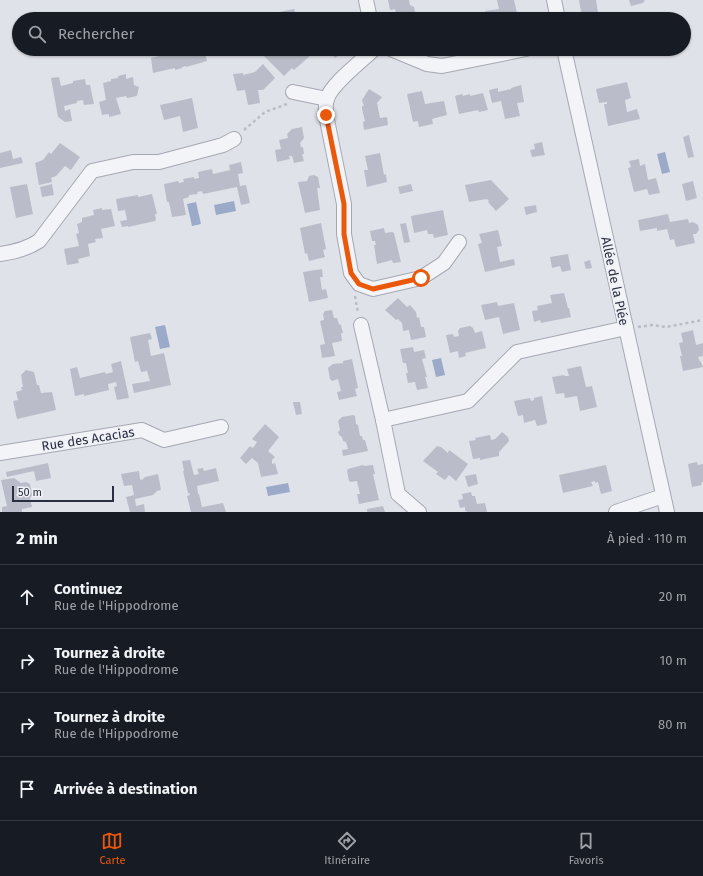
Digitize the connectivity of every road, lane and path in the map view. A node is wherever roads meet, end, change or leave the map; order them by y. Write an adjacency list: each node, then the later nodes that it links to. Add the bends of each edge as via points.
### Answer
1 (366, 0): 3 (street)
2 (554, 0): 4 (street)
3 (369, 12)
4 (557, 12)
5 (366, 56): 11 (street, via 334,86)
6 (408, 56): 7 (street, via 427,64 442,66)
7 (491, 56)
8 (566, 56): 18 (street, Allée de la Plée)
9 (293, 92): 10 (street)
10 (307, 95): 11 (street); 12 (path, via 265,112)
11 (327, 99): 13 (street, via 326,115 344,204 344,234 351,273 359,284 373,289 421,278 444,263)
12 (234, 139): 14 (street, via 223,146 159,162 132,162 92,171 39,241 22,250)
13 (459, 242)
14 (0, 254)
15 (355, 296): 17 (path)
16 (703, 320): 18 (path, via 666,327 652,325)
17 (361, 325): 19 (street)
18 (626, 328): 19 (street, via 516,352 468,401); 22 (street, Allée de la Plée)
19 (383, 420): 23 (street, via 398,494)
20 (221, 427): 21 (street, Rue des Acacias, via 164,440 142,430)
21 (0, 453)
22 (663, 496): 24 (street); 25 (street, Allée de la Plée)
23 (419, 512)
24 (616, 512)
25 (666, 512)

